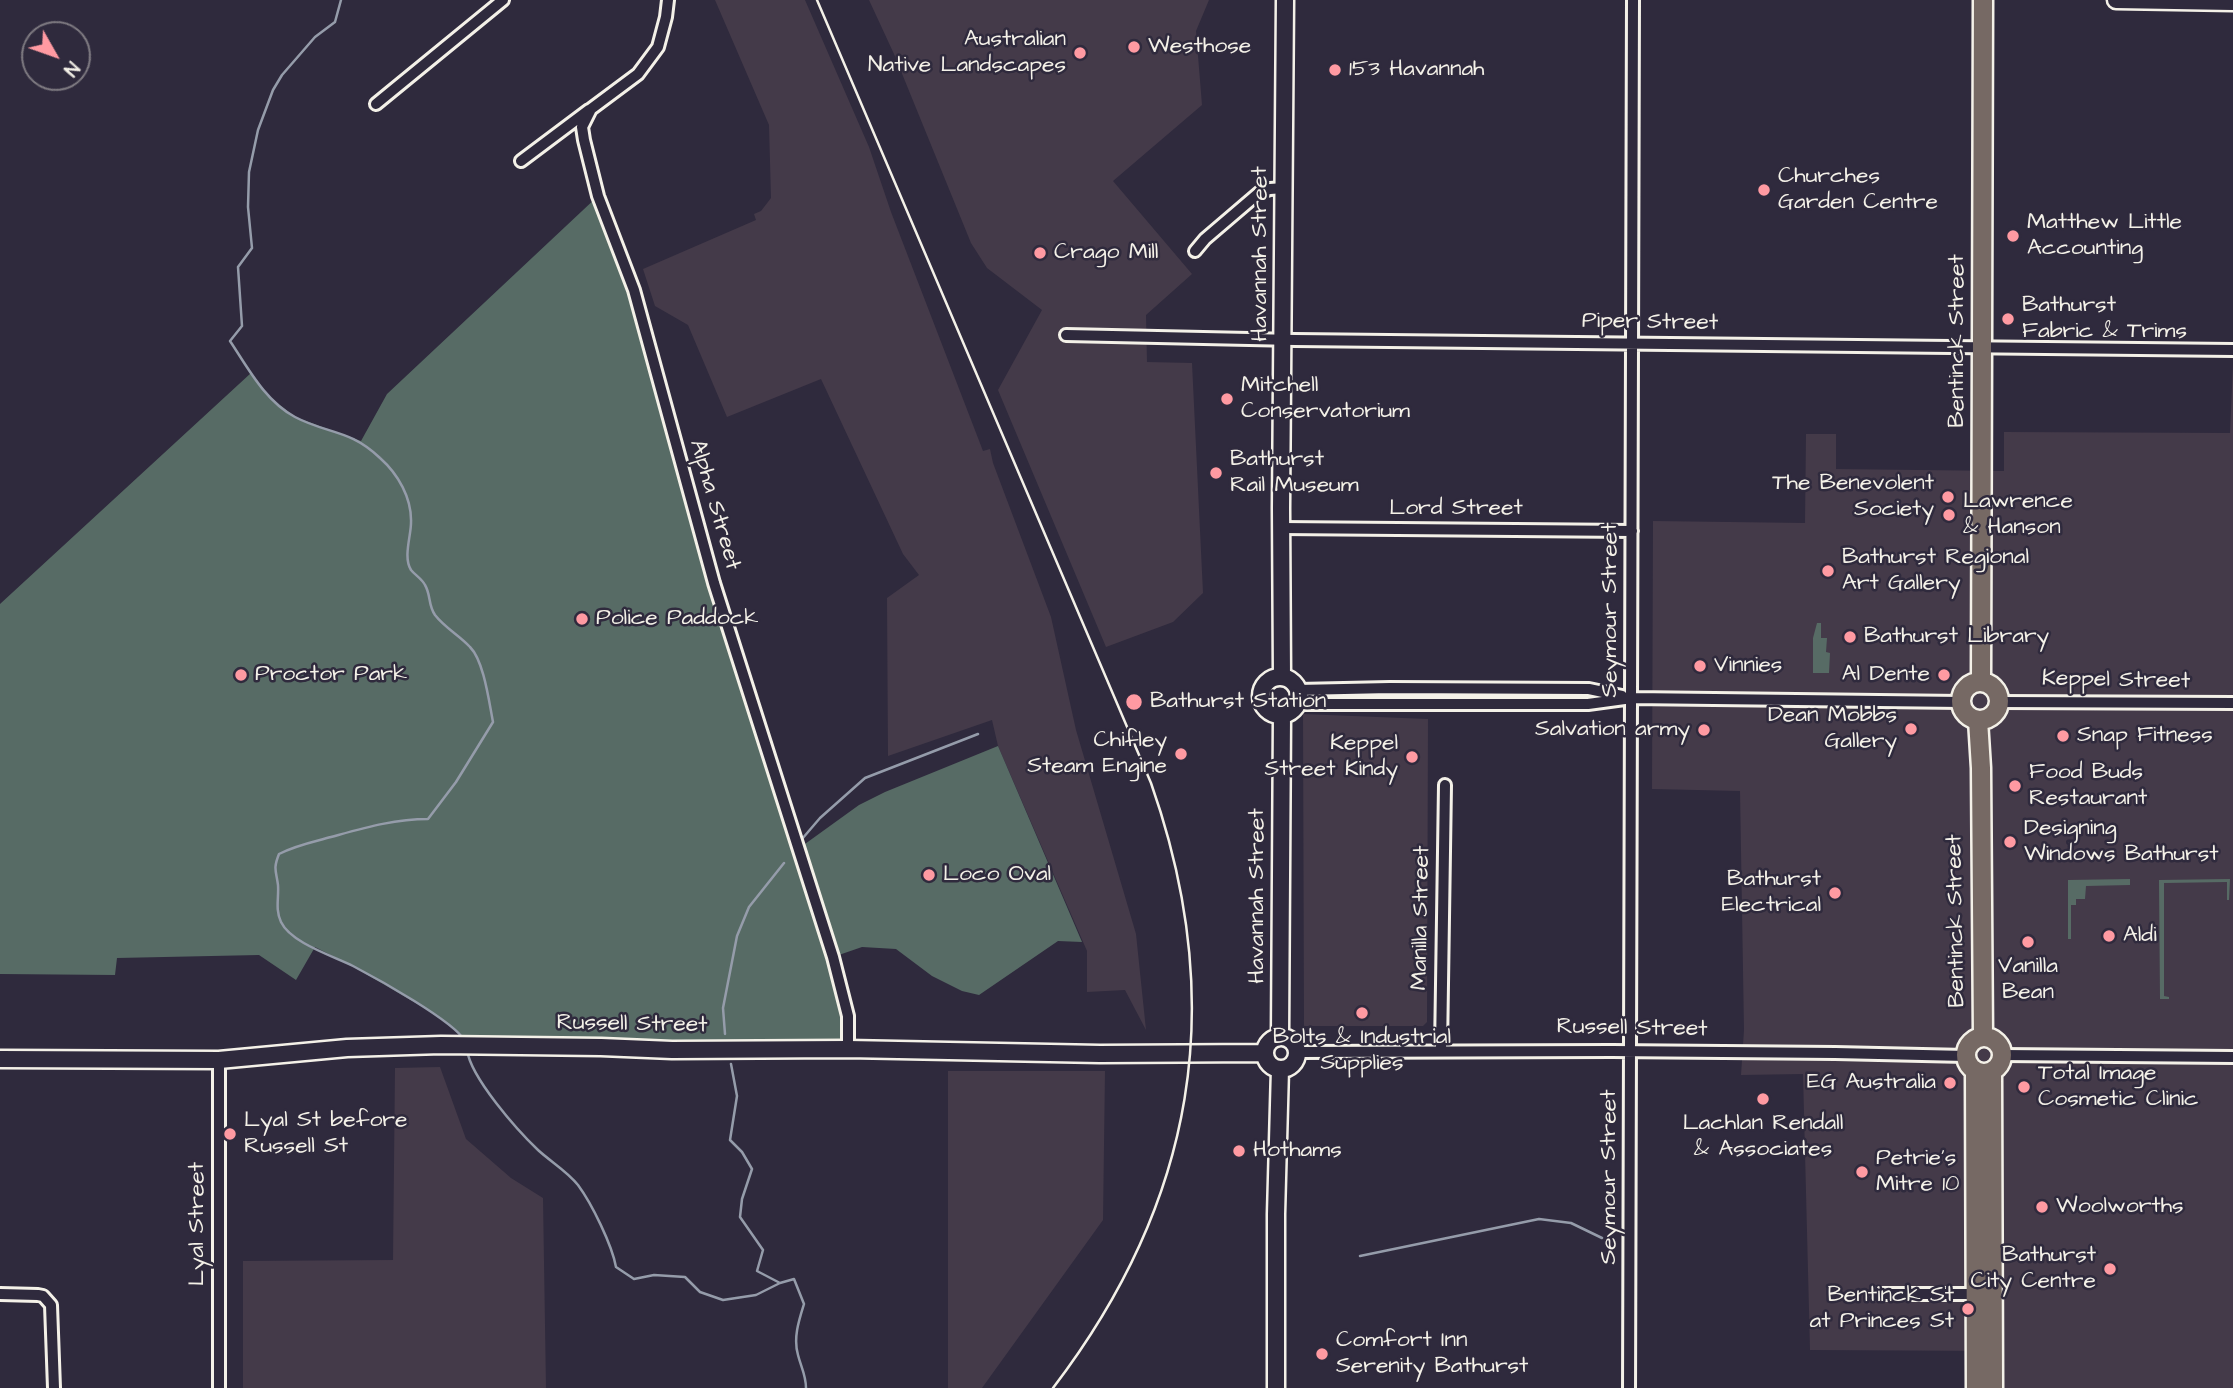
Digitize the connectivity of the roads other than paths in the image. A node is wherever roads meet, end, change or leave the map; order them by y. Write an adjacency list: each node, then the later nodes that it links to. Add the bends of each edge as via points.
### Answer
1 (503, 0): 8 (street)
2 (668, 0): 9 (street, via 658,47 638,74)
3 (1285, 0): 11 (street, Havannah Street)
4 (1633, 0): 15 (street, Seymour Street)
5 (1983, 0): 16 (main road, Bentinck Street)
6 (2116, 0): 7 (street)
7 (2233, 2)
8 (376, 104)
9 (591, 109): 10 (street); 36 (street, Alpha Street, via 582,127 598,196 634,290 714,583 833,957 848,1016)
10 (521, 161)
11 (1284, 188): 12 (street, via 1260,192); 14 (street, Havannah Street)
12 (1195, 251)
13 (1066, 335): 14 (street, Piper Street)
14 (1283, 340): 15 (street, Piper Street); 18 (street, Havannah Street)
15 (1632, 344): 16 (street, Piper Street); 19 (street, Seymour Street)
16 (1982, 348): 17 (street, Piper Street); 21 (main road, Bentinck Street)
17 (2233, 350)
18 (1281, 528): 19 (street, Lord Street); 20 (street, Havannah Street)
19 (1632, 530): 25 (street, Seymour Street)
20 (1282, 677): 24 (street, via 1291,680); 31 (street, via 1268,682 1261,698 1266,709)
21 (1981, 682): 26 (main road, via 1965,690); 27 (main road, via 1996,691)
22 (1390, 688): 23 (street); 24 (street); 29 (street)
23 (1525, 689): 25 (street, via 1589,689); 30 (street)
24 (1298, 697): 29 (street); 31 (street, via 1289,713)
25 (1632, 698): 26 (street); 30 (street, via 1588,704); 38 (street, Seymour Street)
26 (1961, 702): 32 (main road, via 1964,712)
27 (2000, 702): 28 (street, Keppel Street); 32 (main road, via 1995,714)
28 (2233, 703)
29 (1389, 704): 30 (street)
30 (1525, 704)
31 (1282, 715): 34 (street, Havannah Street)
32 (1978, 720): 35 (main road, Bentinck Street)
33 (1445, 785): 37 (street, Manilla Street)
34 (1280, 1036): 39 (street, via 1293,1041); 40 (street, via 1267,1044)
35 (1983, 1037): 41 (main road, via 1997,1044); 45 (main road, via 1972,1042)
36 (848, 1049): 40 (street, Russell Street); 44 (street, Russell Street, via 441,1045)
37 (1441, 1050): 38 (street, Russell Street); 39 (street, Russell Street)
38 (1631, 1051): 45 (street, Russell Street, via 1835,1052); 53 (street, Seymour Street)
39 (1298, 1052): 46 (street, via 1292,1065)
40 (1264, 1053): 46 (street, via 1271,1066)
41 (2002, 1055): 42 (street); 45 (main road, via 1999,1065)
42 (2233, 1057)
43 (0, 1059): 44 (street, Russell Street)
44 (219, 1060): 51 (street, Lyal Street)
45 (1977, 1066): 49 (main road); 55 (main road)
46 (1280, 1069): 52 (street)
47 (0, 1294): 50 (street, via 38,1294 51,1305)
48 (1877, 1294): 49 (street)
49 (1976, 1294): 54 (main road)
50 (54, 1388)
51 (219, 1388)
52 (1276, 1388)
53 (1629, 1388)
54 (1976, 1388)
55 (1993, 1388)

